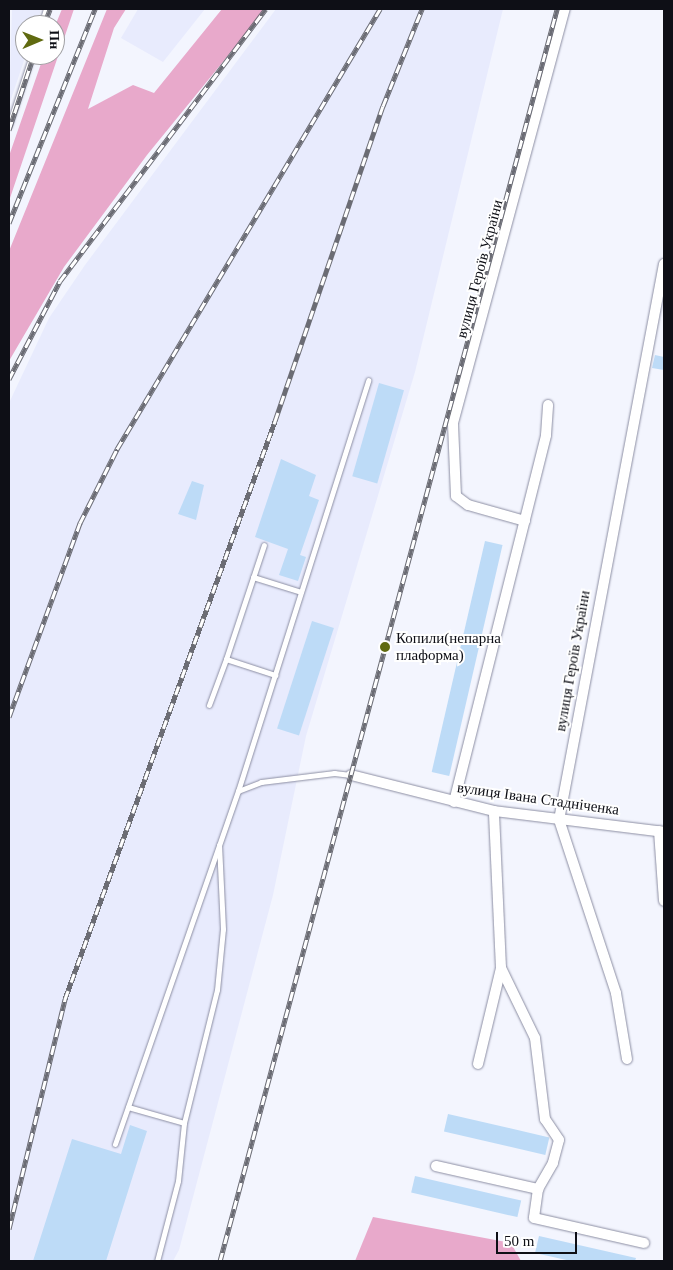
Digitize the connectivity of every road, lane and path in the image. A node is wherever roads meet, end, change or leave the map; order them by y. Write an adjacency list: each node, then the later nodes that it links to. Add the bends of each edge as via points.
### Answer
1 (565, 9): 7 (street, вулиця Героїв України, via 453,423 456,496 468,505)
2 (29, 65): 3 (lane)
3 (9, 125)
4 (664, 264): 18 (street, вулиця Героїв України)
5 (368, 380): 10 (lane)
6 (548, 405): 7 (street, via 546,435)
7 (525, 521): 16 (street)
8 (264, 545): 9 (lane)
9 (253, 577): 10 (lane); 11 (lane)
10 (301, 592): 12 (lane)
11 (226, 659): 12 (lane); 13 (lane)
12 (275, 675): 15 (lane)
13 (209, 705)
14 (351, 775): 15 (lane, via 334,773 261,782); 16 (street, вулиця Івана Стадніченка)
15 (238, 791): 20 (lane)
16 (454, 802): 17 (street, вулиця Івана Стадніченка)
17 (494, 811): 18 (street, вулиця Івана Стадніченка); 22 (street)
18 (559, 820): 19 (street, вулиця Івана Стадніченка); 23 (street, вулиця Героїв України, via 616,993)
19 (662, 832): 21 (street)
20 (219, 841): 25 (lane); 26 (lane, via 223,930 217,990)
21 (664, 901)
22 (501, 968): 24 (street); 29 (street, via 536,1038 545,1119 559,1140 553,1163)
23 (627, 1059)
24 (478, 1064)
25 (128, 1107): 26 (lane); 27 (lane)
26 (184, 1123): 31 (lane, via 178,1181)
27 (115, 1144)
28 (436, 1166): 29 (street)
29 (538, 1189): 30 (street, via 534,1218)
30 (644, 1243)
31 (157, 1261)

